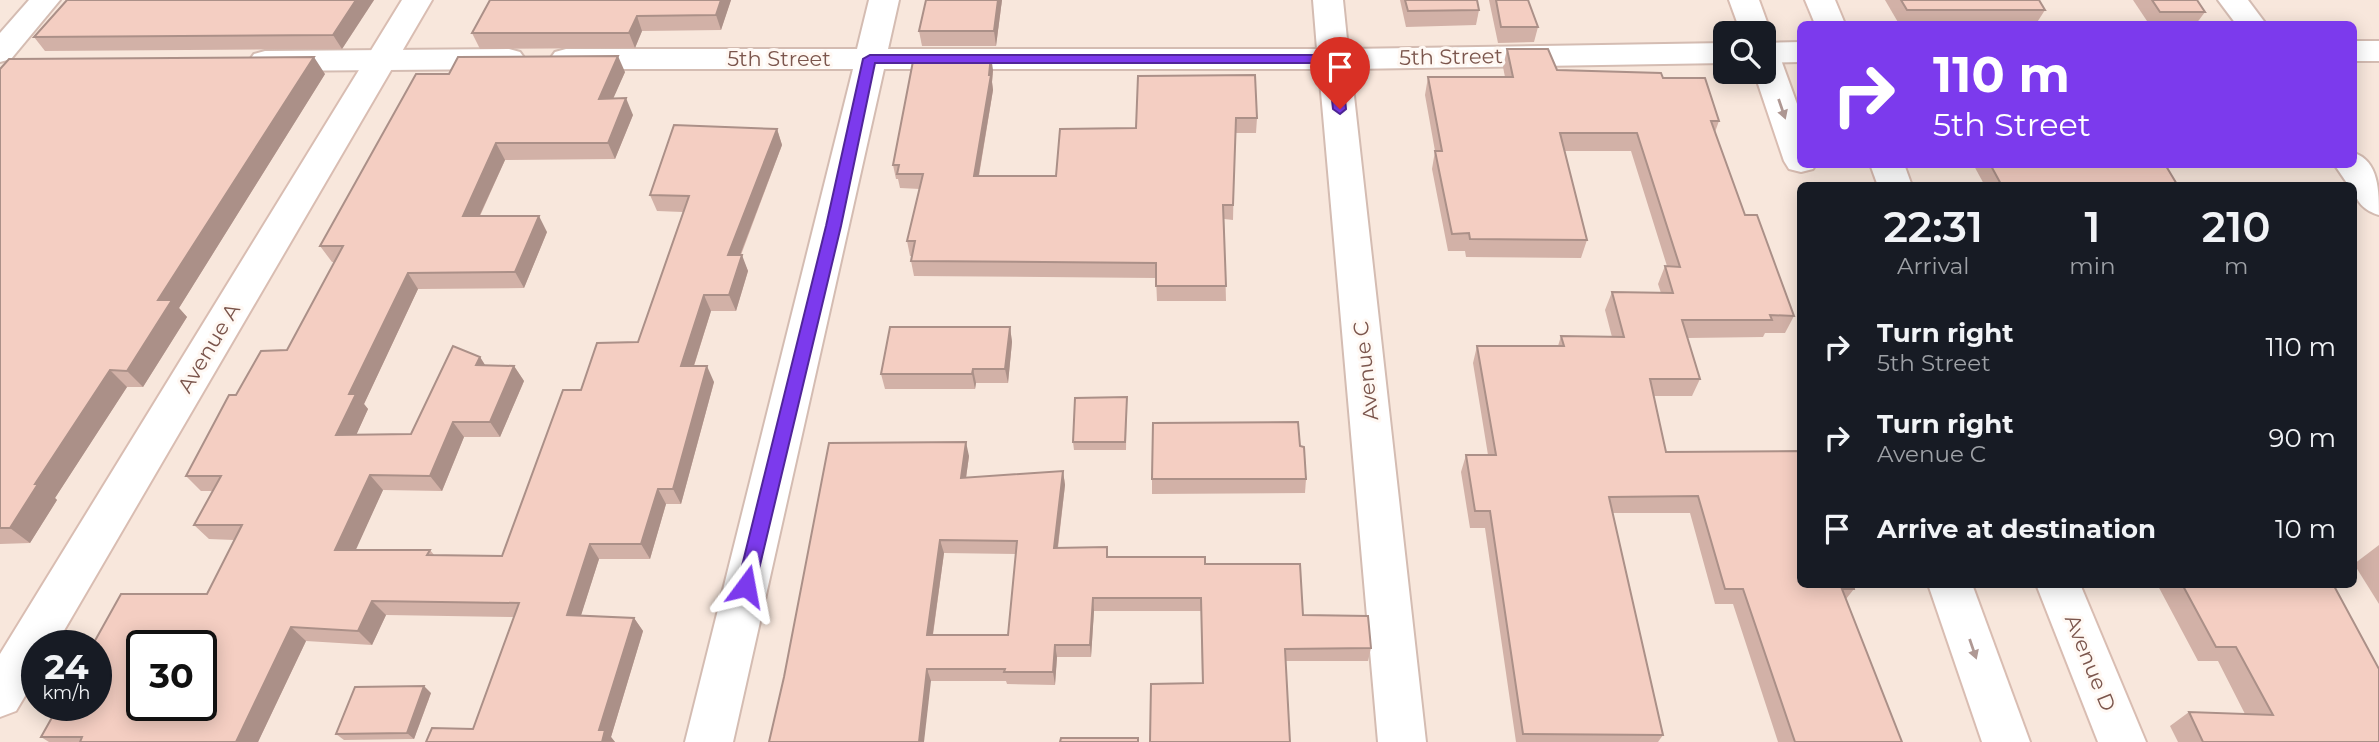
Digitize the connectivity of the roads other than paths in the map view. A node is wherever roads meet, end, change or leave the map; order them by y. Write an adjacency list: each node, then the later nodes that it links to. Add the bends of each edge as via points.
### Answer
1 (45, 0): 19 (street)
2 (417, 0): 16 (street, Avenue A)
3 (884, 0): 17 (street)
4 (1328, 0): 18 (street, Avenue C)
5 (1744, 0): 8 (street)
6 (1820, 0): 9 (street)
7 (2234, 0): 10 (street)
8 (1752, 21)
9 (1829, 21)
10 (2249, 21)
11 (2357, 51): 12 (street)
12 (2379, 51)
13 (1797, 52): 15 (street)
14 (1713, 53): 18 (street, 5th Street)
15 (1776, 54)
16 (381, 59): 17 (street, 5th Street); 20 (street, 5th Street); 27 (street, Avenue A)
17 (870, 59): 18 (street, 5th Street); 28 (street)
18 (1334, 59): 29 (street, Avenue C)
19 (9, 60)
20 (232, 61)
21 (1774, 84): 22 (street, one-way to 22)
22 (1797, 151)
23 (2354, 168): 24 (street)
24 (2379, 203)
25 (1951, 588): 30 (street, one-way to 30)
26 (2060, 588): 31 (street, Avenue D)
27 (0, 696)
28 (709, 742)
29 (1402, 742)
30 (2006, 742)
31 (2122, 742)

